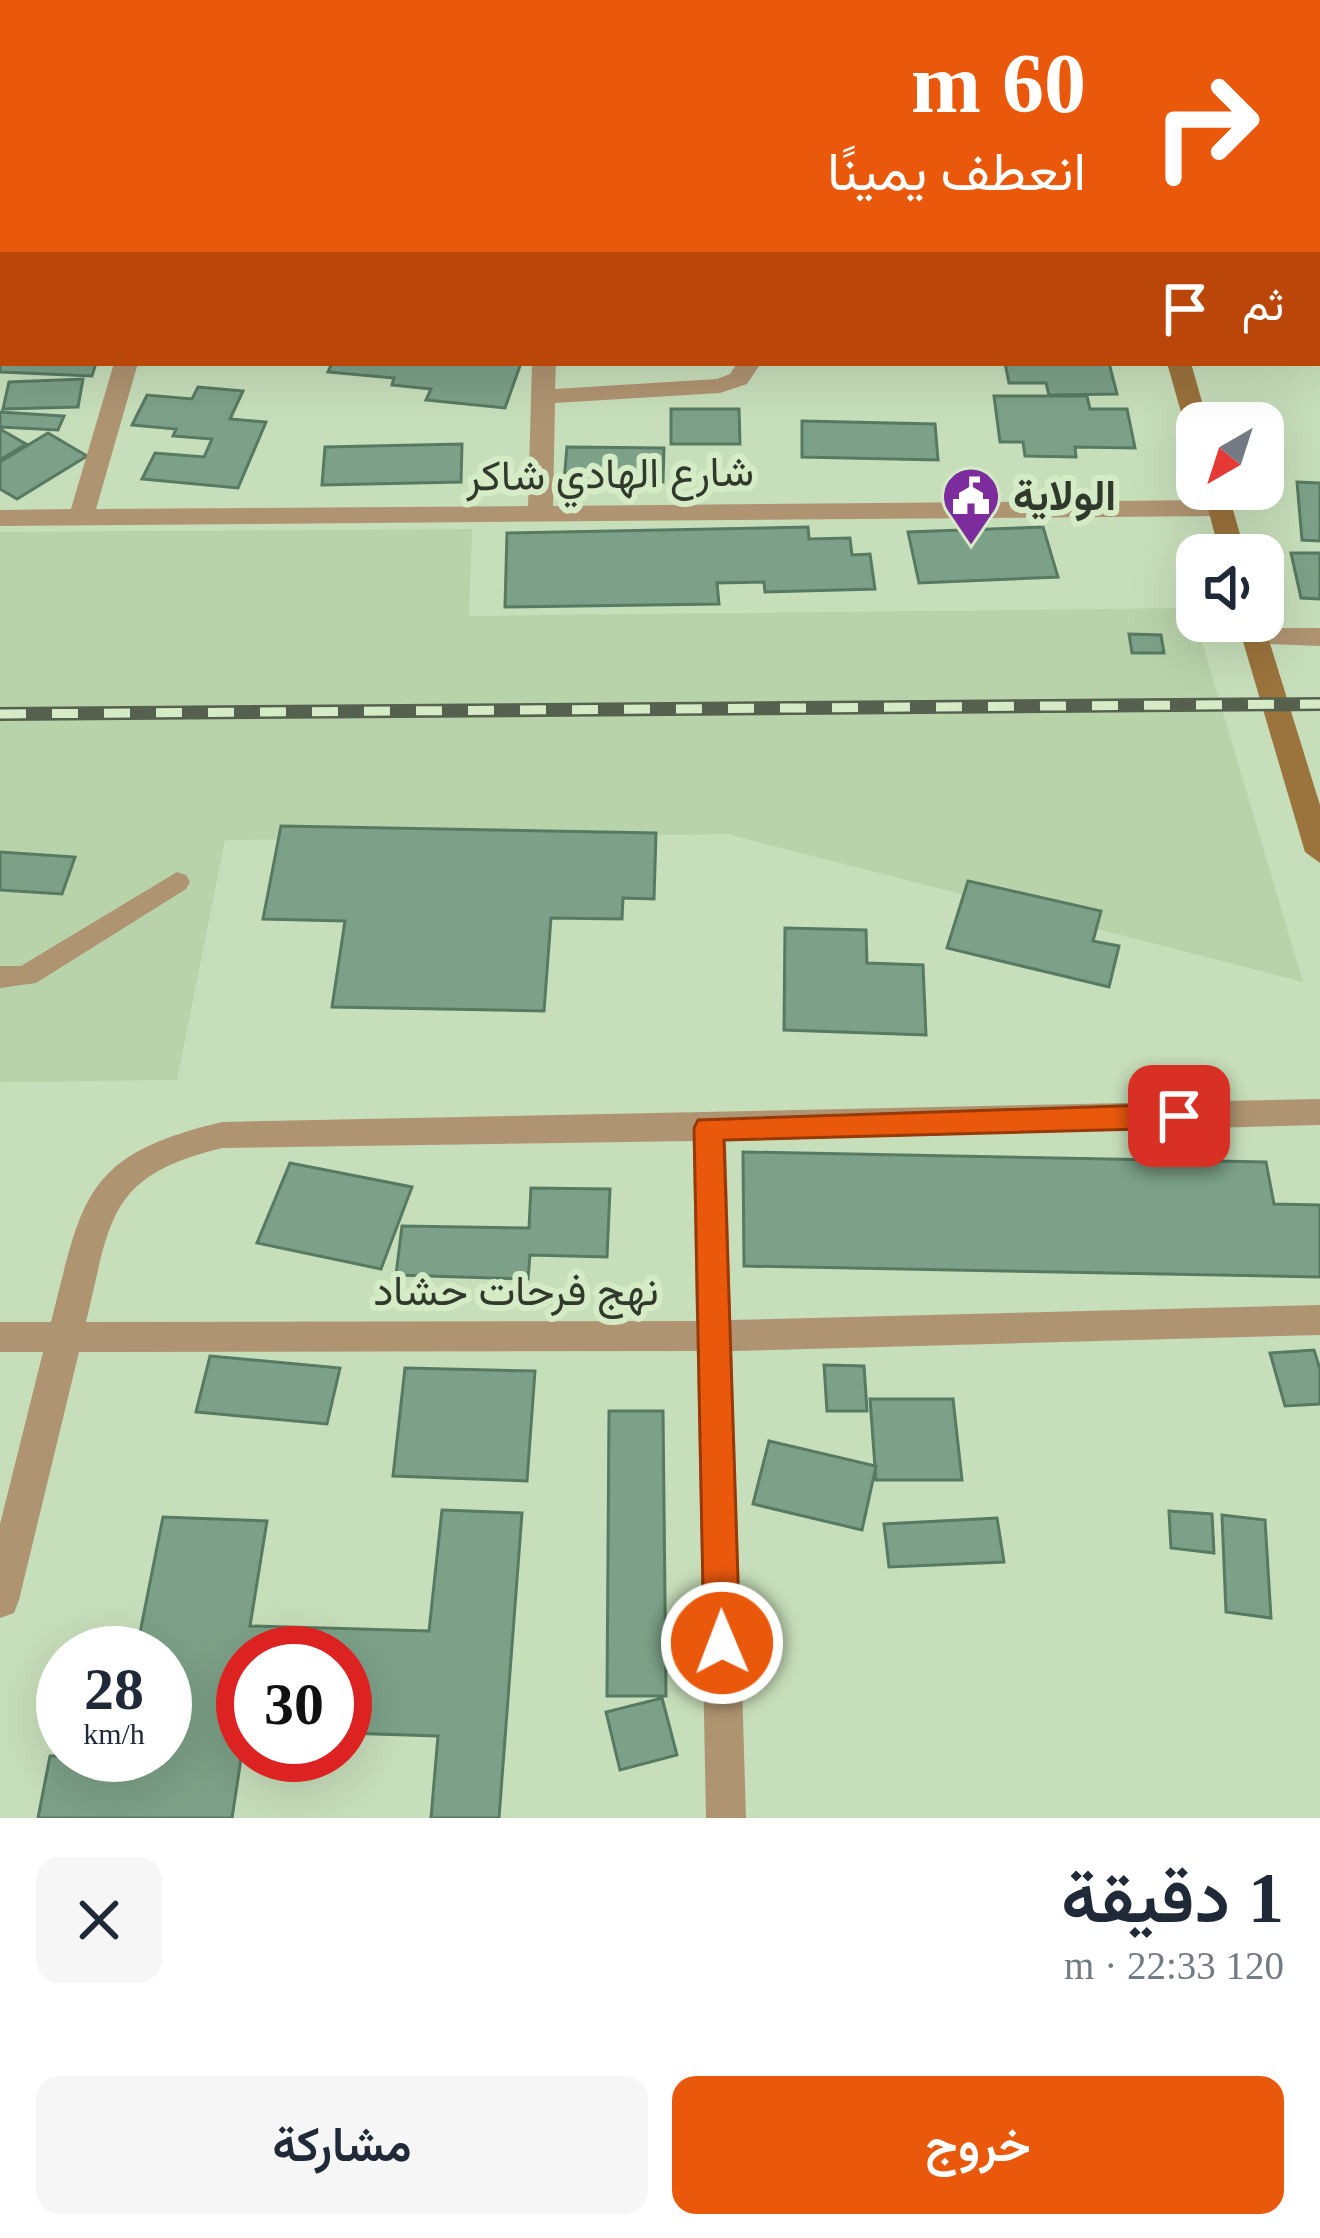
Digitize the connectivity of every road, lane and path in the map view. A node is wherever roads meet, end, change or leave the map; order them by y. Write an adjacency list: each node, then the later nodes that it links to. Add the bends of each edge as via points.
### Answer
1 (125, 366): 10 (street)
2 (544, 366): 5 (street)
3 (747, 366): 5 (street, via 720,386)
4 (1180, 366): 6 (street)
5 (543, 397): 8 (street)
6 (1190, 402)
7 (1176, 499): 8 (street, شارع الهادي شاكر)
8 (540, 513): 10 (street, شارع الهادي شاكر)
9 (0, 518): 10 (street, شارع الهادي شاكر)
10 (81, 518)
11 (1284, 633): 12 (street)
12 (1320, 638)
13 (1256, 642): 14 (street)
14 (1320, 852)
15 (177, 882): 16 (lane, via 26,976)
16 (0, 977)
17 (1320, 1112): 18 (street)
18 (709, 1128): 20 (street, via 222,1135 161,1150 115,1182 95,1214); 21 (street)
19 (1320, 1320): 21 (street, نهج فرحات حشاد)
20 (68, 1336): 21 (street, نهج فرحات حشاد); 22 (street, نهج فرحات حشاد); 23 (street)
21 (716, 1336): 24 (street)
22 (0, 1337)
23 (0, 1600)
24 (725, 1818)

